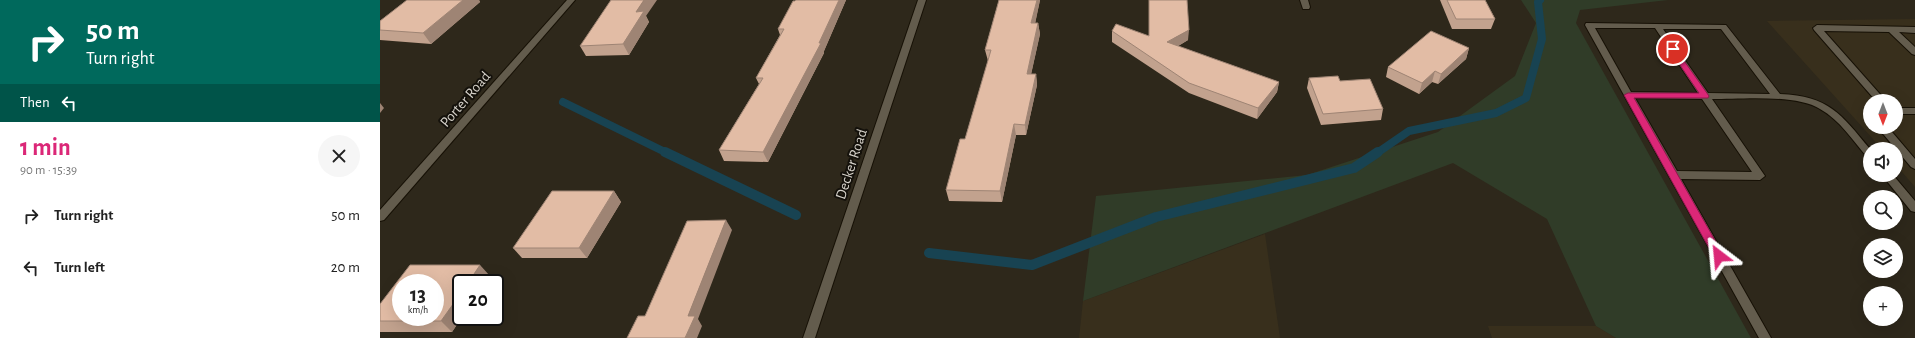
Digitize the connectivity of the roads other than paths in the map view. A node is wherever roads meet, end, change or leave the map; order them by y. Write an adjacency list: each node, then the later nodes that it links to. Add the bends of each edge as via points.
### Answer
1 (571, 0): 19 (street, Porter Road)
2 (922, 0): 20 (street, Decker Road)
3 (1657, 26): 8 (street, via 1589,25); 9 (street); 10 (street, via 1723,26)
4 (1892, 30): 5 (street); 6 (street); 7 (street, via 1817,28)
5 (1915, 30)
6 (1915, 52)
7 (1875, 94)
8 (1628, 95): 9 (street); 16 (street)
9 (1705, 96): 10 (street); 16 (street, via 1760,176)
10 (1777, 97): 14 (street, via 1806,100 1823,106 1839,119)
11 (1903, 111): 12 (street)
12 (1915, 111)
13 (1888, 134): 15 (street)
14 (1863, 147)
15 (1915, 165)
16 (1673, 175): 21 (street)
17 (1893, 182): 18 (street)
18 (1915, 208)
19 (380, 217)
20 (809, 338)
21 (1765, 338)

